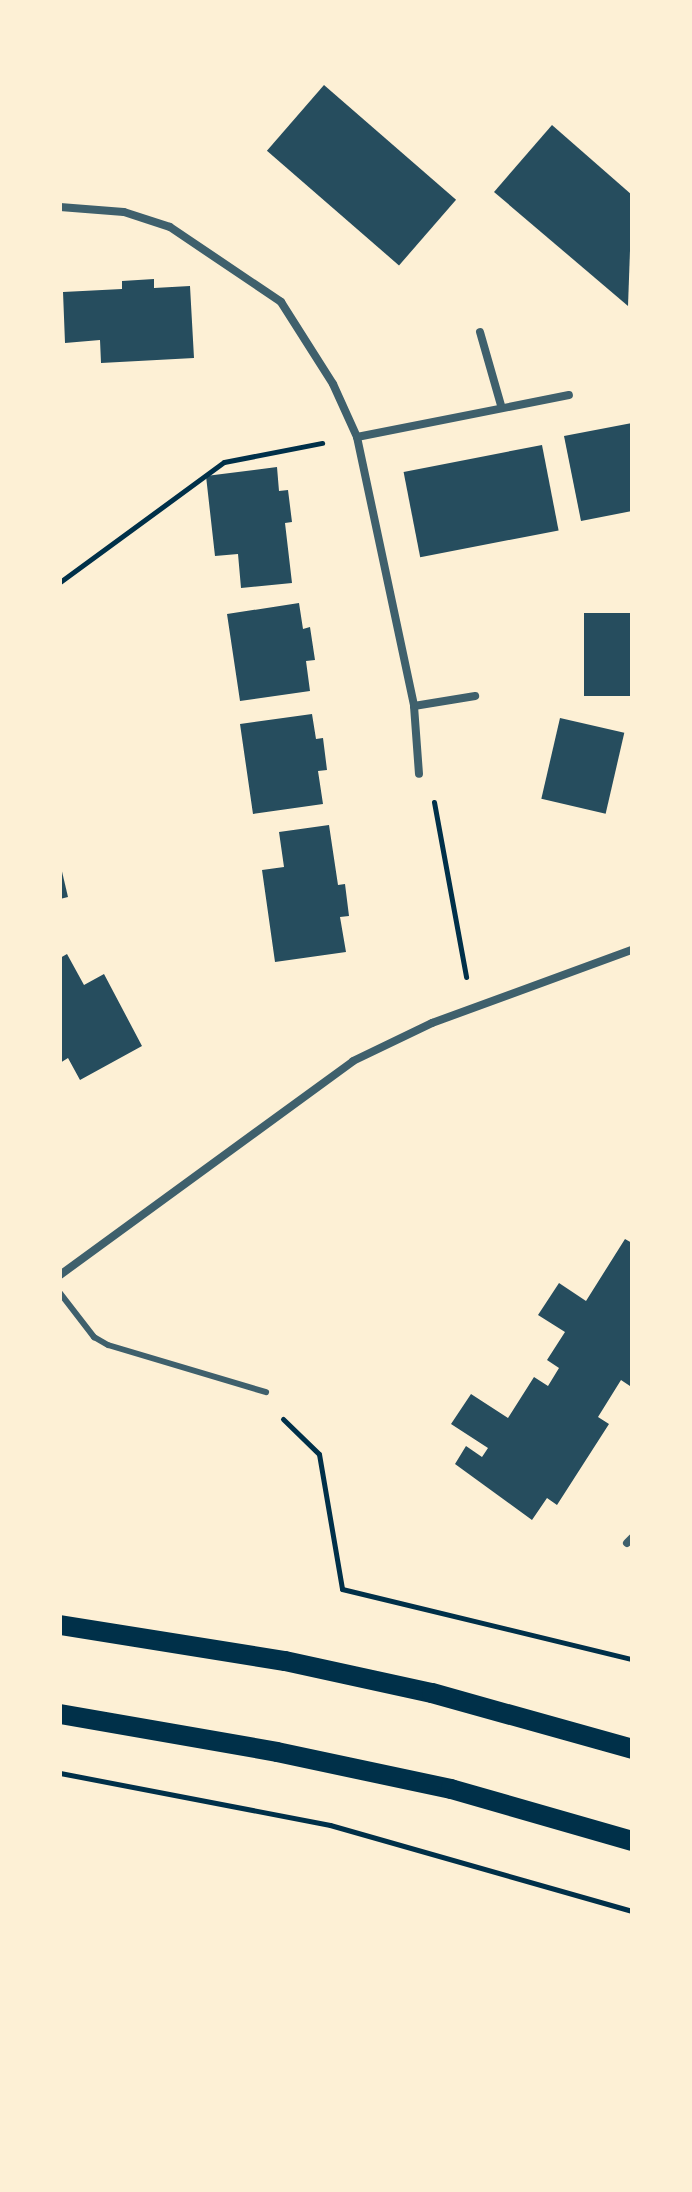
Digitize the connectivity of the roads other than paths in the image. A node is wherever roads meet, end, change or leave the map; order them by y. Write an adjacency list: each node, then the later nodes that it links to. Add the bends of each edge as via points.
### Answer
1 (60, 207): 5 (street, via 124,212 170,227 281,302 333,384)
2 (480, 332): 4 (street)
3 (569, 395): 4 (street)
4 (501, 405): 5 (street)
5 (357, 437): 7 (street)
6 (475, 696): 7 (street)
7 (414, 706): 8 (street)
8 (419, 774)
9 (632, 950): 10 (street, via 432,1023 353,1061)
10 (60, 1275)
11 (60, 1293): 12 (lane, via 94,1337 108,1345)
12 (266, 1392)
13 (60, 1625): 15 (main road, via 285,1661 432,1693)
14 (60, 1714): 16 (main road, via 436,1786)
15 (632, 1749)
16 (632, 1841)

